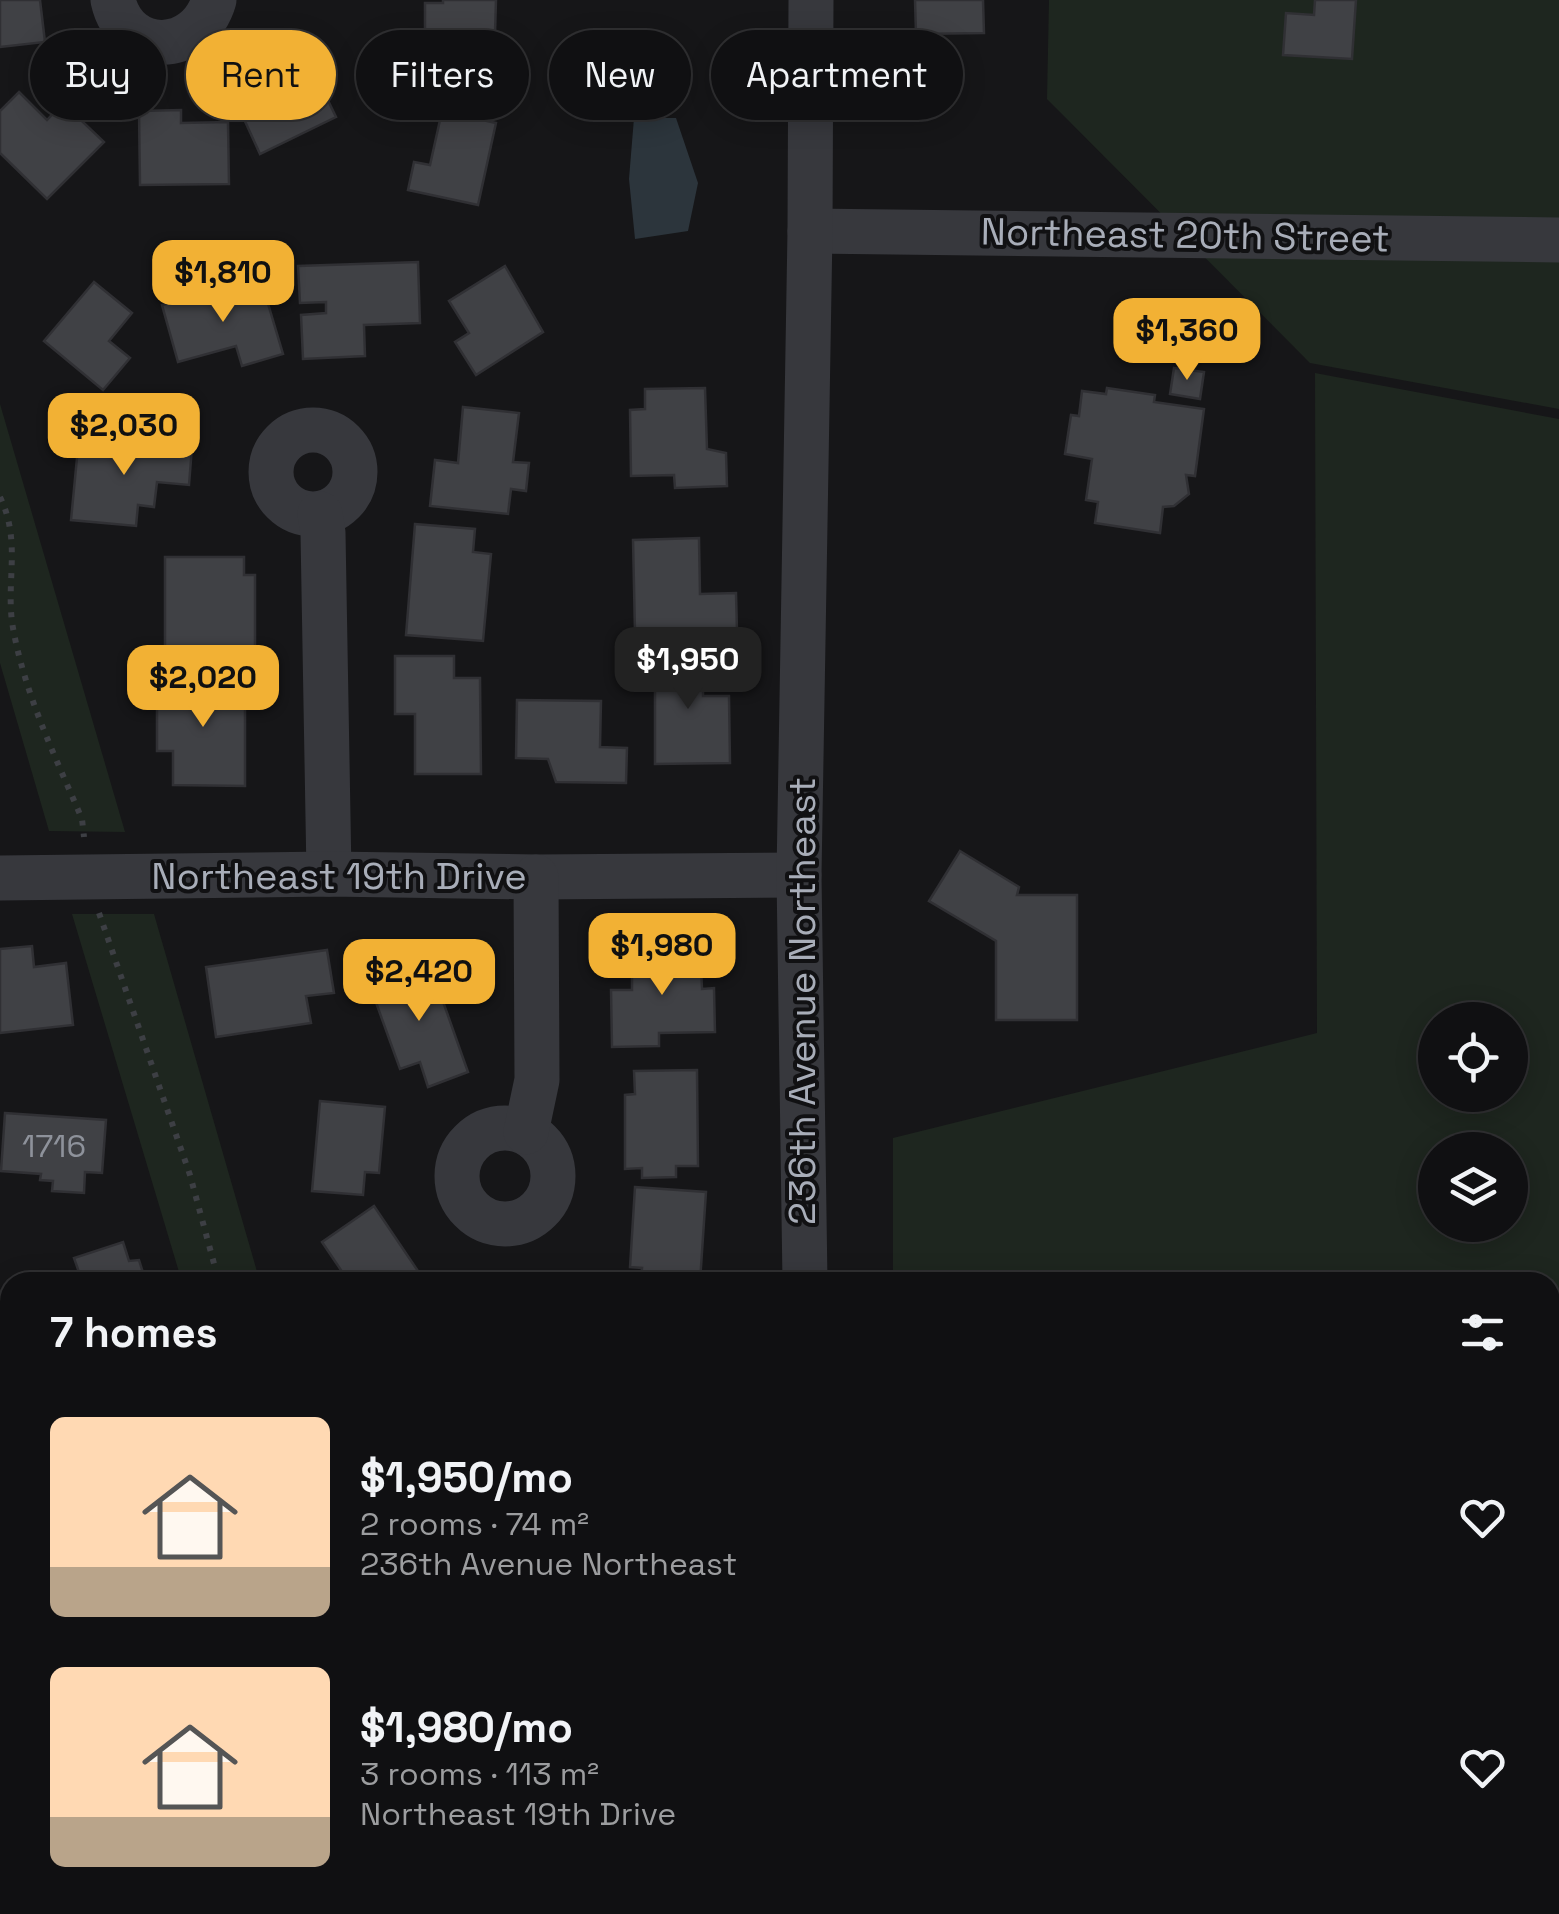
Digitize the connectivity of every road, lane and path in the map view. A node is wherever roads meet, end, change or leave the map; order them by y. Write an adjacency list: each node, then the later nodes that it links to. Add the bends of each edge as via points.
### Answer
1 (113, 0): 2 (street, via 134,34 168,43 200,29)
2 (214, 0)
3 (811, 0): 4 (street, 236th Avenue Northeast)
4 (810, 231): 5 (street, Northeast 20th Street); 8 (street, 236th Avenue Northeast)
5 (1559, 240)
6 (320, 514): 7 (street)
7 (330, 874): 9 (street, Northeast 19th Drive); 10 (street, Northeast 19th Drive)
8 (798, 875): 9 (street, Northeast 19th Drive); 12 (street, 236th Avenue Northeast)
9 (536, 877): 11 (street, via 537,1080)
10 (0, 878)
11 (526, 1132)
12 (804, 1272)
13 (0, 1327): 14 (street)
14 (0, 1352)

